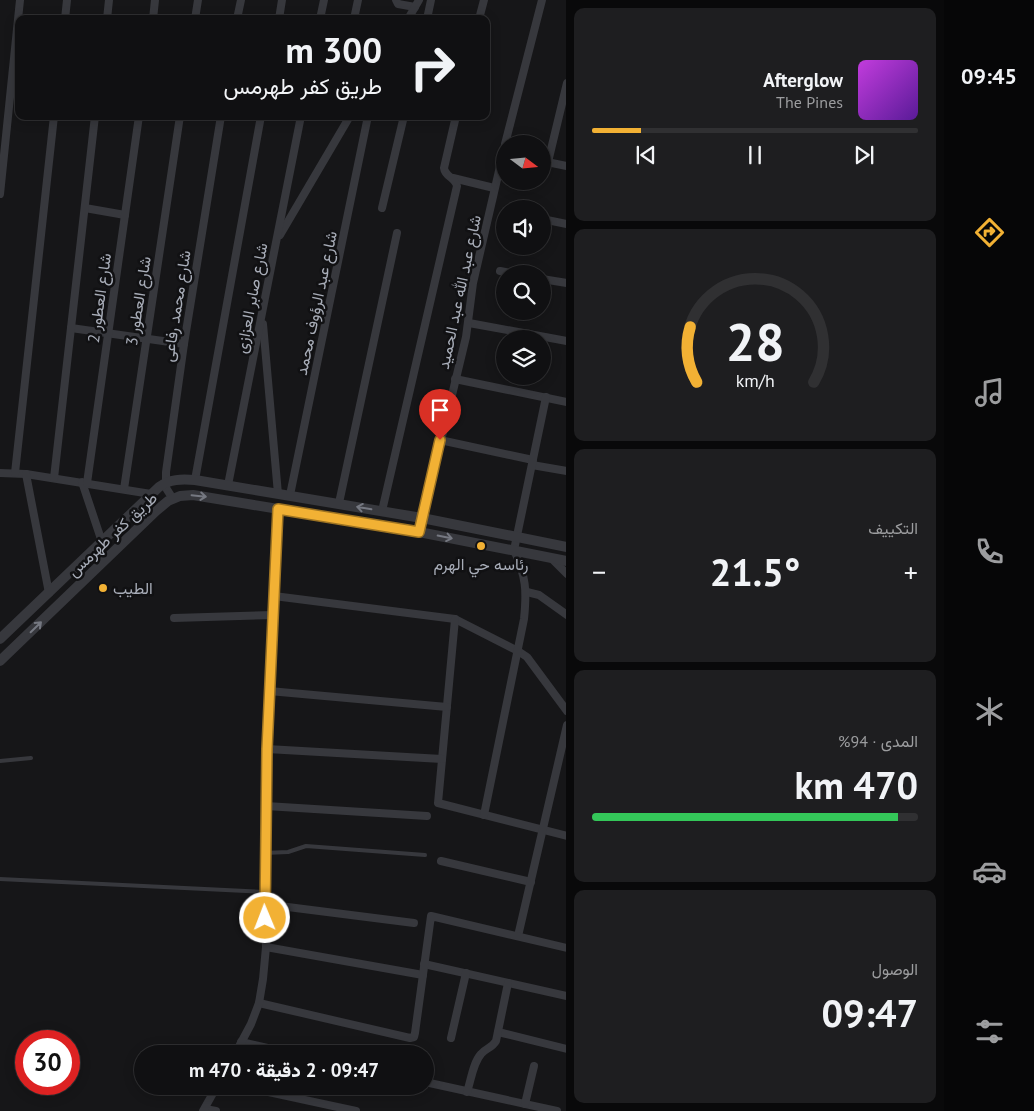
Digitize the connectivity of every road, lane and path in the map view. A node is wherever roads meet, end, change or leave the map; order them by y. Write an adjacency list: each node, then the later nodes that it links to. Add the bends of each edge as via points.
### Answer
1 (20, 0): 15 (street)
2 (67, 0): 16 (street)
3 (109, 0): 17 (street)
4 (155, 0): 18 (street)
5 (198, 0): 19 (street)
6 (241, 0): 20 (street)
7 (282, 0): 21 (street)
8 (324, 0): 22 (street)
9 (358, 0): 23 (street)
10 (396, 0): 14 (street, via 398,4)
11 (431, 0): 25 (street)
12 (484, 0): 26 (street)
13 (542, 0): 40 (street, شارع عبد الله عبد الحميد)
14 (417, 4): 24 (street)
15 (18, 15)
16 (65, 15)
17 (107, 15)
18 (153, 15)
19 (196, 15)
20 (239, 15)
21 (279, 15)
22 (321, 15)
23 (355, 15)
24 (410, 15)
25 (428, 15)
26 (480, 15)
27 (15, 48): 47 (street)
28 (566, 84): 41 (street)
29 (54, 120): 70 (street)
30 (95, 120): 48 (street)
31 (138, 120): 50 (street, شارع العطور 2)
32 (179, 120): 61 (street, شارع العطور 3)
33 (220, 120): 63 (street, شارع محمد رفاعى)
34 (260, 120): 74 (street)
35 (300, 120): 54 (street, شارع صابر العزازى)
36 (348, 120): 54 (street)
37 (367, 120): 81 (street, شارع عبد الرؤوف محمد)
38 (403, 120): 49 (street)
39 (455, 120): 44 (street, via 444,168)
40 (508, 135)
41 (551, 142)
42 (551, 163): 43 (street)
43 (566, 166)
44 (450, 176): 46 (street); 85 (street, via 456,186)
45 (496, 180): 46 (street, شارع عبد الله عبد الحميد)
46 (494, 188): 58 (street, شارع عبد الله عبد الحميد, via 473,282)
47 (0, 194)
48 (85, 208): 50 (street); 59 (street)
49 (382, 208)
50 (125, 216): 60 (street, شارع العطور 2)
51 (551, 221): 52 (street)
52 (566, 224)
53 (397, 233): 83 (street)
54 (276, 241): 57 (street, شارع صابر العزازى)
55 (551, 280): 56 (street)
56 (566, 283)
57 (262, 314): 77 (street, شارع صابر العزازى); 80 (street)
58 (469, 323): 62 (street); 64 (street, شارع عبد الله عبد الحميد)
59 (71, 328): 60 (street); 73 (street)
60 (108, 334): 61 (street); 76 (street, شارع العطور 2)
61 (147, 339): 63 (street); 78 (street, شارع العطور 3)
62 (566, 341)
63 (184, 344): 75 (street, شارع محمد رفاعى)
64 (455, 379): 65 (street); 67 (street, شارع عبد الله عبد الحميد)
65 (546, 397): 66 (street); 68 (street)
66 (566, 402)
67 (440, 440): 68 (street); 86 (street, شارع عبد الله عبد الحميد)
68 (532, 462): 69 (street); 88 (street)
69 (566, 471)
70 (15, 473): 71 (street); 72 (street)
71 (0, 474)
72 (26, 474): 73 (street); 96 (street)
73 (54, 478): 76 (street)
74 (195, 480): 75 (street, طريق كفر طهرمس); 77 (street, طريق كفر طهرمس)
75 (165, 482): 79 (street, طريق كفر طهرمس); 82 (street)
76 (84, 483): 78 (street); 89 (street, شارع العطور 2)
77 (228, 485): 80 (street, طريق كفر طهرمس)
78 (124, 489): 79 (street)
79 (151, 494): 89 (street, طريق كفر طهرمس)
80 (278, 494): 81 (street, طريق كفر طهرمس)
81 (290, 495): 83 (street, طريق كفر طهرمس)
82 (172, 499): 84 (street, طريق كفر طهرمس, one-way to 84, via 194,495); 104 (street, طريق كفر طهرمس, one-way to 82)
83 (339, 503): 85 (street, طريق كفر طهرمس, one-way to 83)
84 (278, 509): 87 (street, طريق كفر طهرمس); 97 (street)
85 (382, 511): 86 (street, طريق كفر طهرمس)
86 (422, 518): 87 (street, شارع عبد الله عبد الحميد); 88 (street, طريق كفر طهرمس)
87 (419, 532): 91 (street, طريق كفر طهرمس, one-way to 91)
88 (517, 537): 90 (street, طريق كفر طهرمس); 91 (street)
89 (102, 542): 96 (street, طريق كفر طهرمس)
90 (566, 547)
91 (514, 550): 92 (street, طريق كفر طهرمس); 95 (street)
92 (551, 558): 93 (street, طريق كفر طهرمس); 94 (street)
93 (566, 561)
94 (566, 574)
95 (527, 592): 98 (street, via 539,595); 103 (street)
96 (49, 593): 102 (street, طريق كفر طهرمس)
97 (274, 596): 99 (street); 101 (street)
98 (566, 614)
99 (273, 615): 100 (street); 105 (street)
100 (174, 618)
101 (455, 619): 103 (street); 106 (street)
102 (0, 639)
103 (518, 651): 107 (street, via 527,657); 114 (street)
104 (1, 658)
105 (269, 691): 106 (street); 109 (street)
106 (447, 707): 111 (street)
107 (566, 711)
108 (566, 725): 116 (street)
109 (267, 749): 111 (street); 113 (street)
110 (31, 758): 112 (lane)
111 (442, 759): 114 (street, via 438,803)
112 (0, 761)
113 (266, 806): 115 (street); 118 (street)
114 (484, 815): 116 (street)
115 (427, 816)
116 (543, 830): 117 (street); 122 (street)
117 (566, 836)
118 (264, 852): 119 (lane, via 288,852 306,846); 123 (street)
119 (425, 856)
120 (441, 861): 122 (street)
121 (0, 880): 123 (lane)
122 (531, 882): 126 (street)
123 (264, 892): 124 (street)
124 (264, 904): 125 (street); 127 (street)
125 (414, 924)
126 (518, 936): 128 (street); 129 (street, via 431,916)
127 (266, 947): 131 (street); 134 (street)
128 (566, 948)
129 (424, 964): 130 (street); 131 (street)
130 (466, 973): 132 (street); 136 (street)
131 (422, 975): 134 (street, via 415,1033 410,1038)
132 (508, 983): 133 (street); 135 (street)
133 (566, 996)
134 (259, 1003): 137 (street)
135 (498, 1032): 140 (street); 143 (street, via 494,1045 479,1056)
136 (451, 1038)
137 (241, 1042): 138 (street); 139 (street)
138 (239, 1045)
139 (254, 1045)
140 (566, 1049)
141 (534, 1066): 146 (street)
142 (434, 1084): 143 (street)
143 (467, 1092): 146 (street)
144 (212, 1095): 147 (street)
145 (282, 1095): 149 (street)
146 (525, 1104): 150 (street)
147 (204, 1110): 148 (street)
148 (216, 1111)
149 (356, 1111)
150 (556, 1111)

